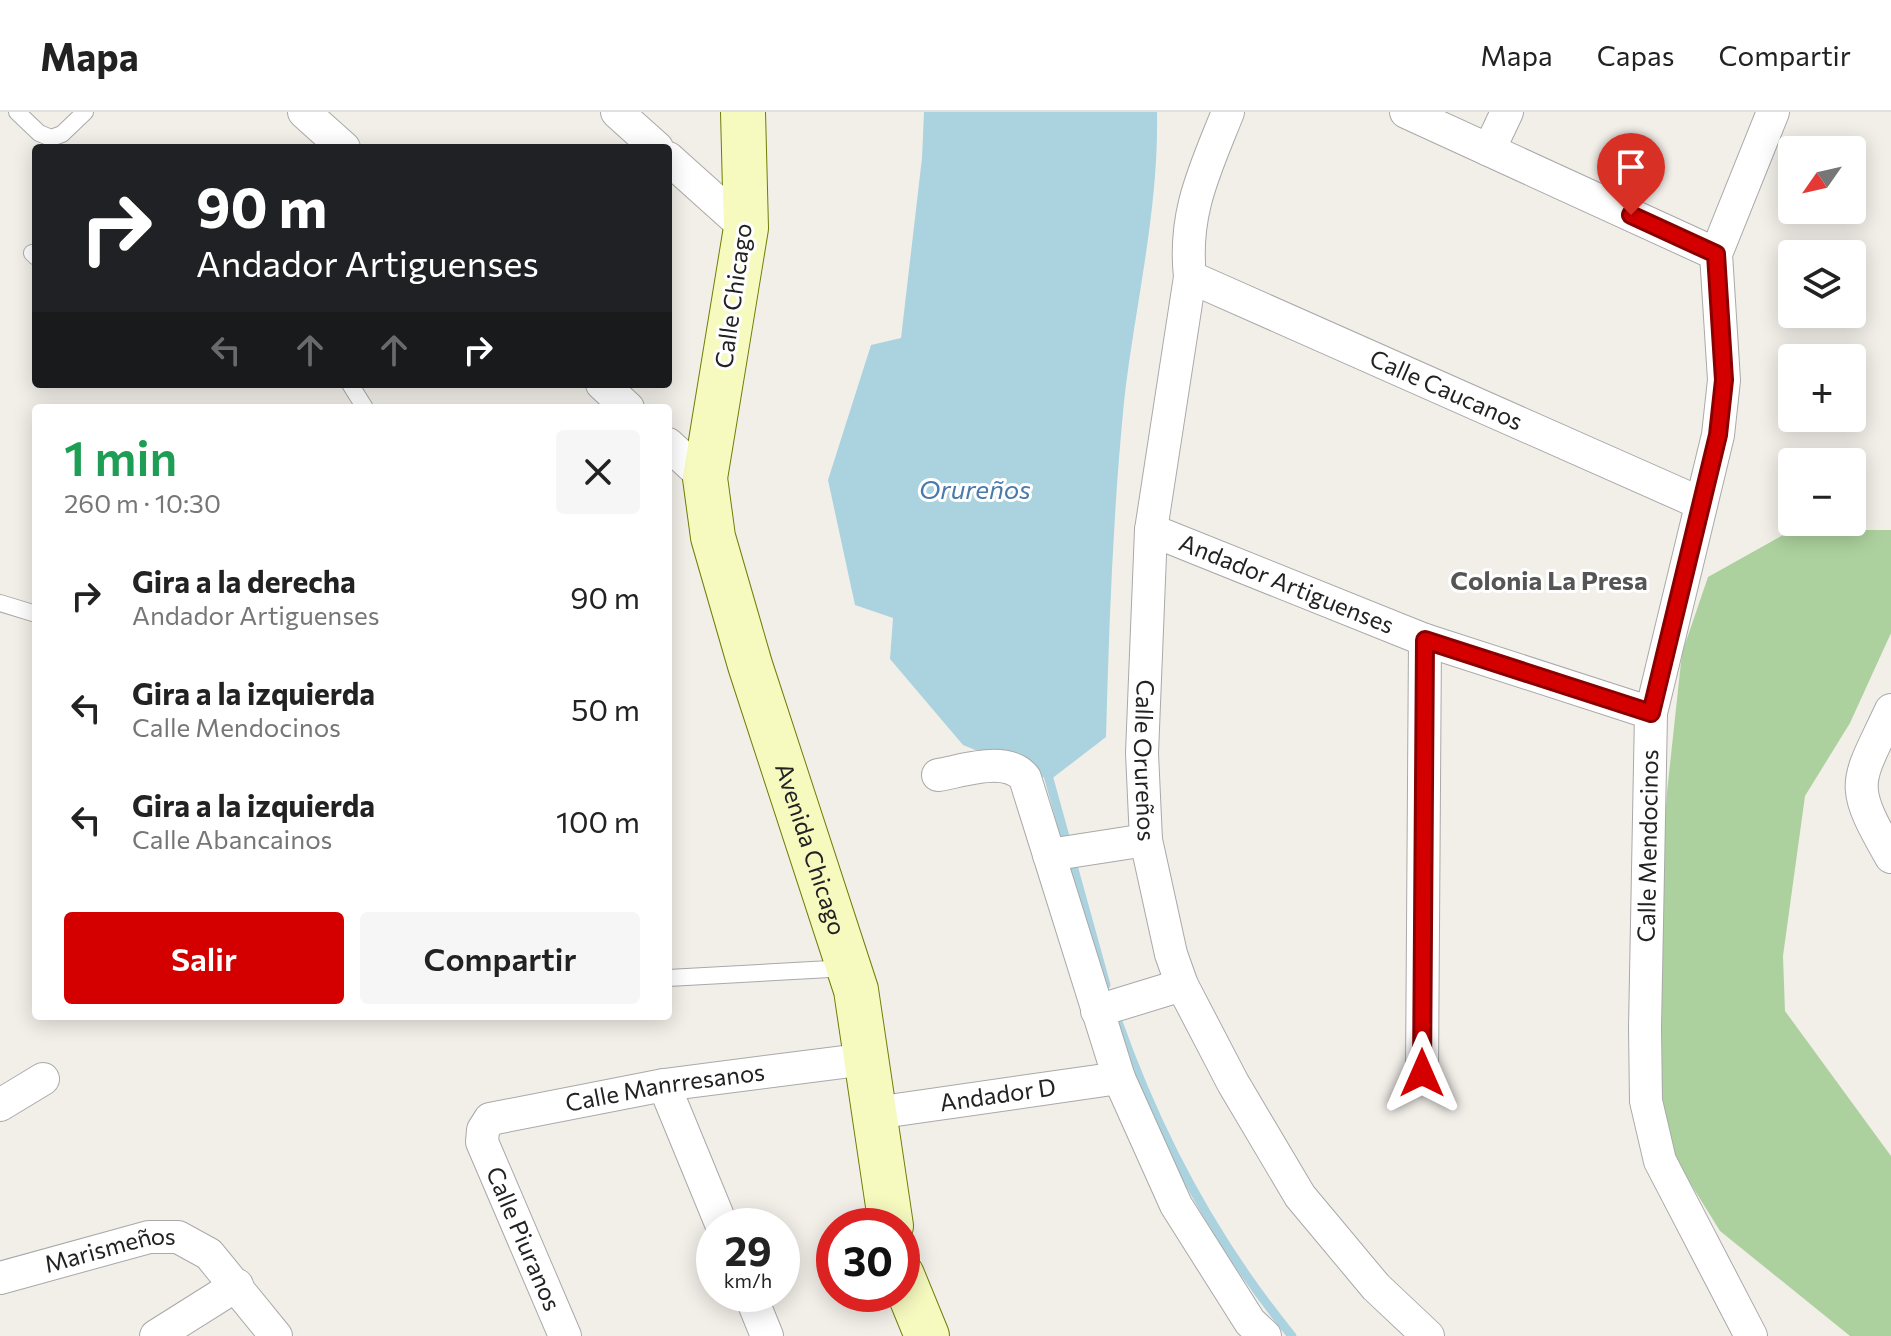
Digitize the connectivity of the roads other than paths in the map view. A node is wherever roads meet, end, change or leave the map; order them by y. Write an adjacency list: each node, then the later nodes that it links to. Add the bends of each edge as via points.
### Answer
1 (17, 112): 2 (lane, via 51,138)
2 (85, 112)
3 (304, 112): 10 (street)
4 (617, 112): 11 (street)
5 (743, 112): 14 (street, Calle Chicago)
6 (1228, 112): 16 (street, Calle Orureños, via 1191,207 1186,244)
7 (1406, 112): 12 (street)
8 (1507, 112): 12 (street)
9 (1773, 112): 15 (street, Calle Mendocinos)
10 (340, 144)
11 (653, 144)
12 (1489, 150): 15 (street)
13 (672, 162): 14 (street)
14 (746, 228): 20 (street, Calle Chicago)
15 (1716, 254): 21 (street, Calle Mendocinos, via 1724,380 1718,435)
16 (1190, 277): 21 (street, Calle Caucanos); 22 (street, Calle Orureños)
17 (606, 388): 18 (street)
18 (624, 404)
19 (672, 448): 20 (street)
20 (705, 478): 32 (street, Avenida Chicago, via 713,537 734,610)
21 (1700, 503): 27 (street, Calle Mendocinos)
22 (1151, 530): 25 (street, Andador Artiguenses); 29 (street, Calle Orureños, via 1142,753)
23 (0, 603): 24 (lane)
24 (32, 613)
25 (1425, 640): 27 (street, Andador Artiguenses); 37 (street)
26 (1891, 710): 31 (street, via 1862,772 1859,793)
27 (1651, 713): 57 (street, Calle Mendocinos, via 1646,1101 1660,1161)
28 (938, 775): 30 (street, via 1002,765 1020,771)
29 (1145, 840): 30 (street); 34 (street, Calle Orureños)
30 (1050, 854): 35 (street)
31 (1891, 857)
32 (849, 968): 33 (lane); 36 (street, Avenida Chicago)
33 (672, 978)
34 (1181, 985): 35 (street); 56 (street, Calle Orureños, via 1300,1196 1376,1287)
35 (1099, 1010): 38 (street)
36 (867, 1059): 40 (street, Calle Manrresanos); 42 (street, Avenida Chicago)
37 (1422, 1073)
38 (1119, 1078): 42 (street, Andador D); 50 (street, via 1176,1205)
39 (43, 1079): 41 (street)
40 (664, 1085): 43 (street, Calle Manrresanos, via 504,1114 490,1119); 44 (street)
41 (0, 1105)
42 (875, 1113): 45 (street, Avenida Chicago)
43 (482, 1142): 53 (street, Calle Piuranos)
44 (715, 1208)
45 (888, 1208)
46 (0, 1278): 47 (street, Marismeños, via 149,1237 178,1237 209,1254)
47 (237, 1285): 51 (street); 52 (street, Marismeños)
48 (757, 1312): 54 (street)
49 (917, 1312): 55 (street)
50 (1250, 1331)
51 (156, 1336)
52 (276, 1336)
53 (565, 1336)
54 (767, 1336)
55 (927, 1336)
56 (1428, 1336)
57 (1751, 1336)

